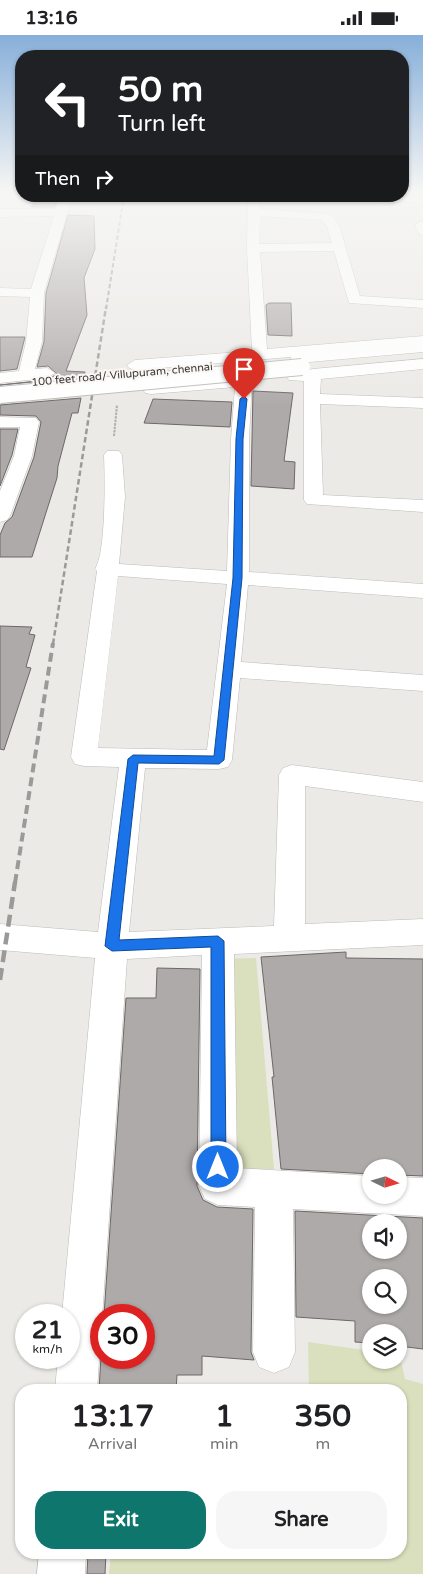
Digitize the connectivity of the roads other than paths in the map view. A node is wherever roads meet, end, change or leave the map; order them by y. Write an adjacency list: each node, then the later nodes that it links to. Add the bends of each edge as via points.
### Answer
1 (45, 264): 5 (main road)
2 (254, 264): 9 (main road)
3 (343, 264): 6 (main road, via 354,300)
4 (0, 292): 5 (main road)
5 (37, 293): 14 (main road, via 34,341)
6 (423, 304)
7 (423, 341): 12 (main road)
8 (423, 347): 12 (main road, 100 feet road/ Villupuram, chennai)
9 (260, 355): 10 (main road); 12 (main road)
10 (135, 365)
11 (422, 365): 12 (main road)
12 (298, 366): 16 (main road, 100 feet road/ Villupuram, chennai); 18 (main road, 100 feet road/ Villupuram, chennai, bridge); 20 (main road)
13 (47, 373): 14 (main road)
14 (26, 375): 15 (main road)
15 (0, 378)
16 (0, 385)
17 (151, 389): 28 (main road, via 244,381)
18 (0, 395)
19 (48, 398): 21 (main road)
20 (311, 399): 22 (main road); 25 (main road, via 314,500)
21 (0, 402)
22 (423, 403)
23 (0, 422): 26 (main road, via 30,422 16,456)
24 (113, 455): 27 (main road, via 115,497)
25 (423, 506)
26 (0, 516)
27 (106, 569): 28 (main road); 32 (main road, via 84,757)
28 (238, 578): 29 (main road); 30 (main road)
29 (423, 591)
30 (229, 669): 31 (main road); 32 (main road, via 219,760)
31 (423, 683)
32 (133, 759): 38 (main road)
33 (423, 792): 36 (main road, via 292,775)
34 (423, 932): 36 (main road)
35 (0, 937): 38 (main road)
36 (289, 939): 37 (main road)
37 (218, 941): 38 (main road); 39 (main road, via 218,1186)
38 (112, 946): 44 (main road)
39 (274, 1189): 40 (main road); 43 (main road)
40 (362, 1194)
41 (408, 1196): 42 (main road)
42 (423, 1197)
43 (274, 1352)
44 (76, 1384)
45 (63, 1559): 46 (main road)
46 (62, 1574)

